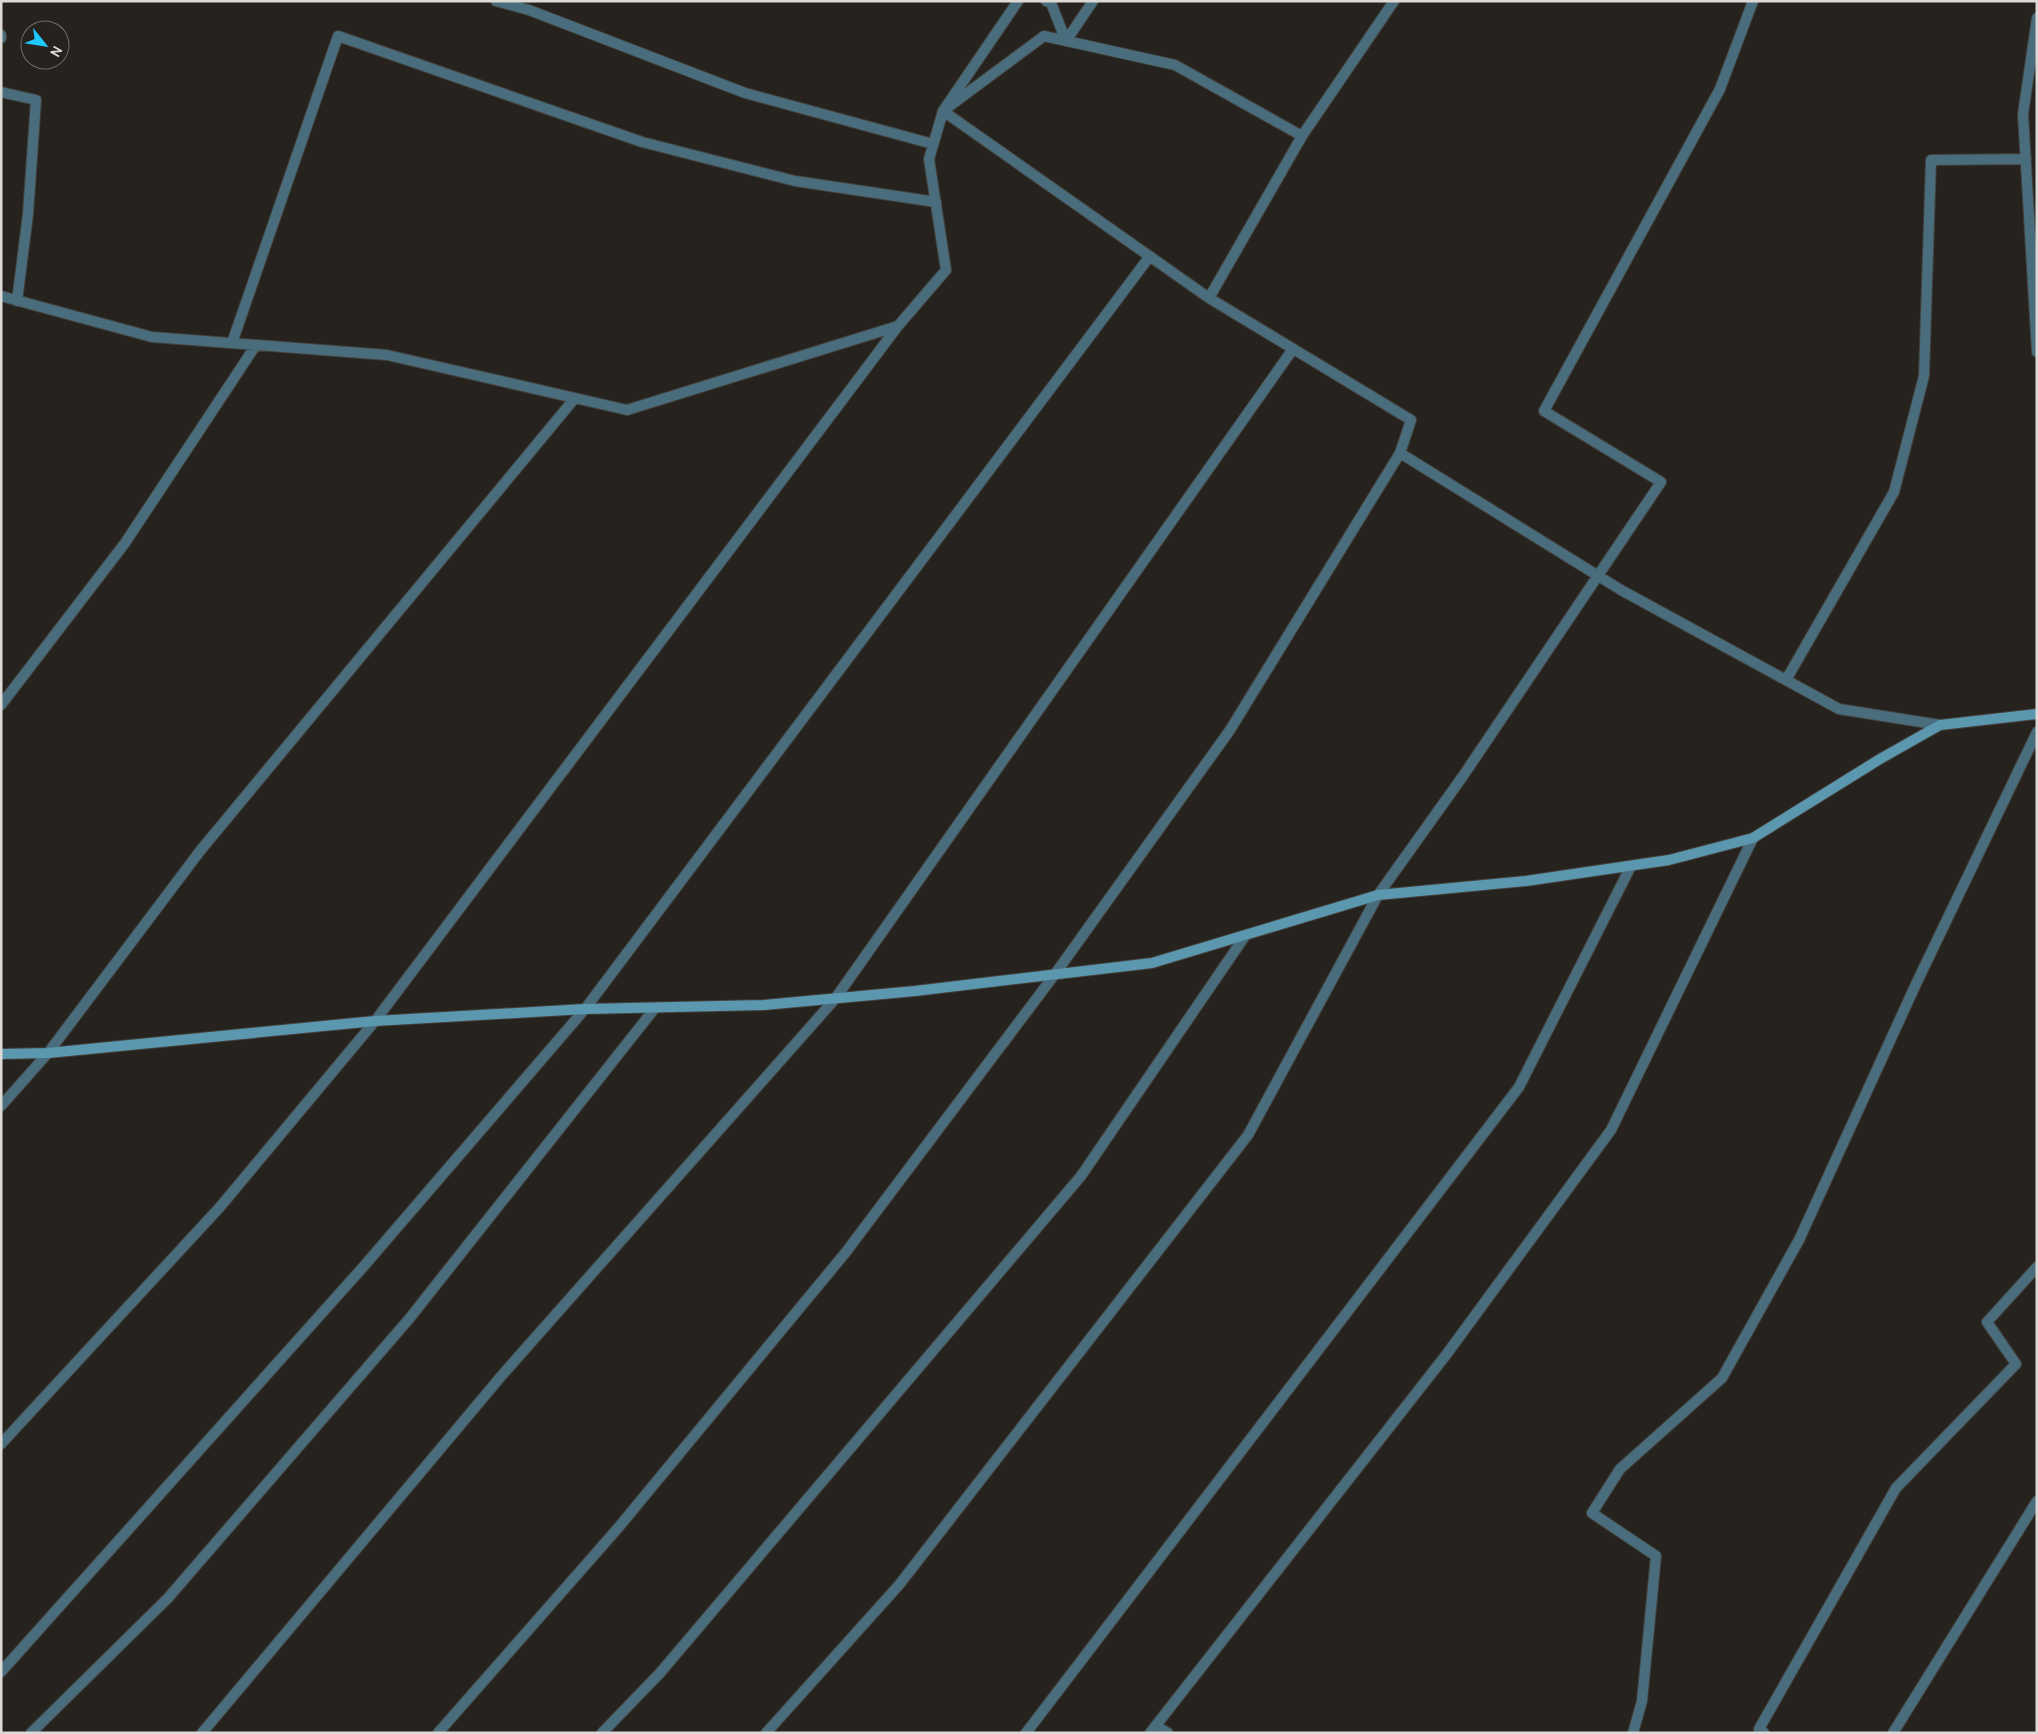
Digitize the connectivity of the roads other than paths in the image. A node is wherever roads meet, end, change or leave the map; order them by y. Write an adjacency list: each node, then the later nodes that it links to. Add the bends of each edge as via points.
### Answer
1 (496, 1): 12 (street, via 529,10 745,93)
2 (1018, 1): 10 (street)
3 (1046, 1): 8 (street, via 1051,3)
4 (1092, 1): 8 (street)
5 (1394, 1): 11 (street)
6 (1753, 1): 26 (street, via 1720,89 1544,411 1661,482)
7 (2037, 18): 13 (street, via 2023,114)
8 (1066, 41): 10 (street, via 1044,36); 11 (street, via 1175,64)
9 (1, 92): 18 (street, via 36,100 28,214)
10 (943, 111): 12 (street); 15 (street)
11 (1302, 136): 17 (street)
12 (933, 144): 14 (street, via 929,159)
13 (2026, 159): 23 (street); 27 (street, via 1932,160 1924,376 1894,492)
14 (936, 202): 19 (street, via 946,270); 20 (street, via 795,181 642,142 338,36)
15 (1150, 256): 17 (street); 39 (street)
16 (1, 296): 18 (street)
17 (1209, 298): 22 (street)
18 (17, 300): 20 (street, via 152,336)
19 (898, 326): 24 (street, via 627,410); 40 (street)
20 (232, 343): 21 (street)
21 (256, 345): 24 (street, via 387,354); 28 (street, via 126,543)
22 (1293, 349): 25 (street, via 1411,420); 37 (street)
23 (2037, 352)
24 (575, 398): 41 (street, via 200,851)
25 (1400, 453): 26 (street); 36 (street, via 1230,730)
26 (1597, 574): 27 (street); 34 (street, via 1463,776)
27 (1786, 680): 30 (street, via 1839,709)
28 (1, 705)
29 (2037, 714): 30 (main road)
30 (1940, 725): 32 (main road, via 1880,758)
31 (2037, 732): 56 (street, via 1916,984 1799,1240 1722,1378 1620,1469 1592,1513 1656,1556 1642,1701)
32 (1753, 838): 33 (main road, via 1670,860); 48 (street, via 1611,1130 1446,1354)
33 (1631, 866): 34 (main road, via 1526,881); 54 (street, via 1519,1087)
34 (1378, 895): 35 (main road); 53 (street, via 1248,1135 899,1585)
35 (1245, 936): 36 (main road, via 1152,963); 52 (street, via 1081,1176 660,1673)
36 (1055, 974): 37 (main road); 51 (street, via 846,1252 618,1528)
37 (835, 999): 38 (main road); 50 (street, via 503,1374)
38 (655, 1008): 39 (main road); 49 (street, via 383,1350 168,1598)
39 (586, 1009): 40 (main road); 47 (street, via 364,1266)
40 (375, 1021): 41 (main road); 45 (street, via 220,1208)
41 (48, 1053): 42 (main road); 43 (street)
42 (1, 1054)
43 (1, 1106)
44 (2037, 1267): 57 (street, via 1987,1322 2016,1364 1896,1488 1759,1729)
45 (1, 1444)
46 (2037, 1500): 58 (street)
47 (1, 1672)
48 (1153, 1729): 55 (street)
49 (31, 1733)
50 (202, 1733)
51 (438, 1733)
52 (602, 1733)
53 (766, 1733)
54 (1026, 1733)
55 (1168, 1733)
56 (1633, 1733)
57 (1764, 1733)
58 (1893, 1733)

